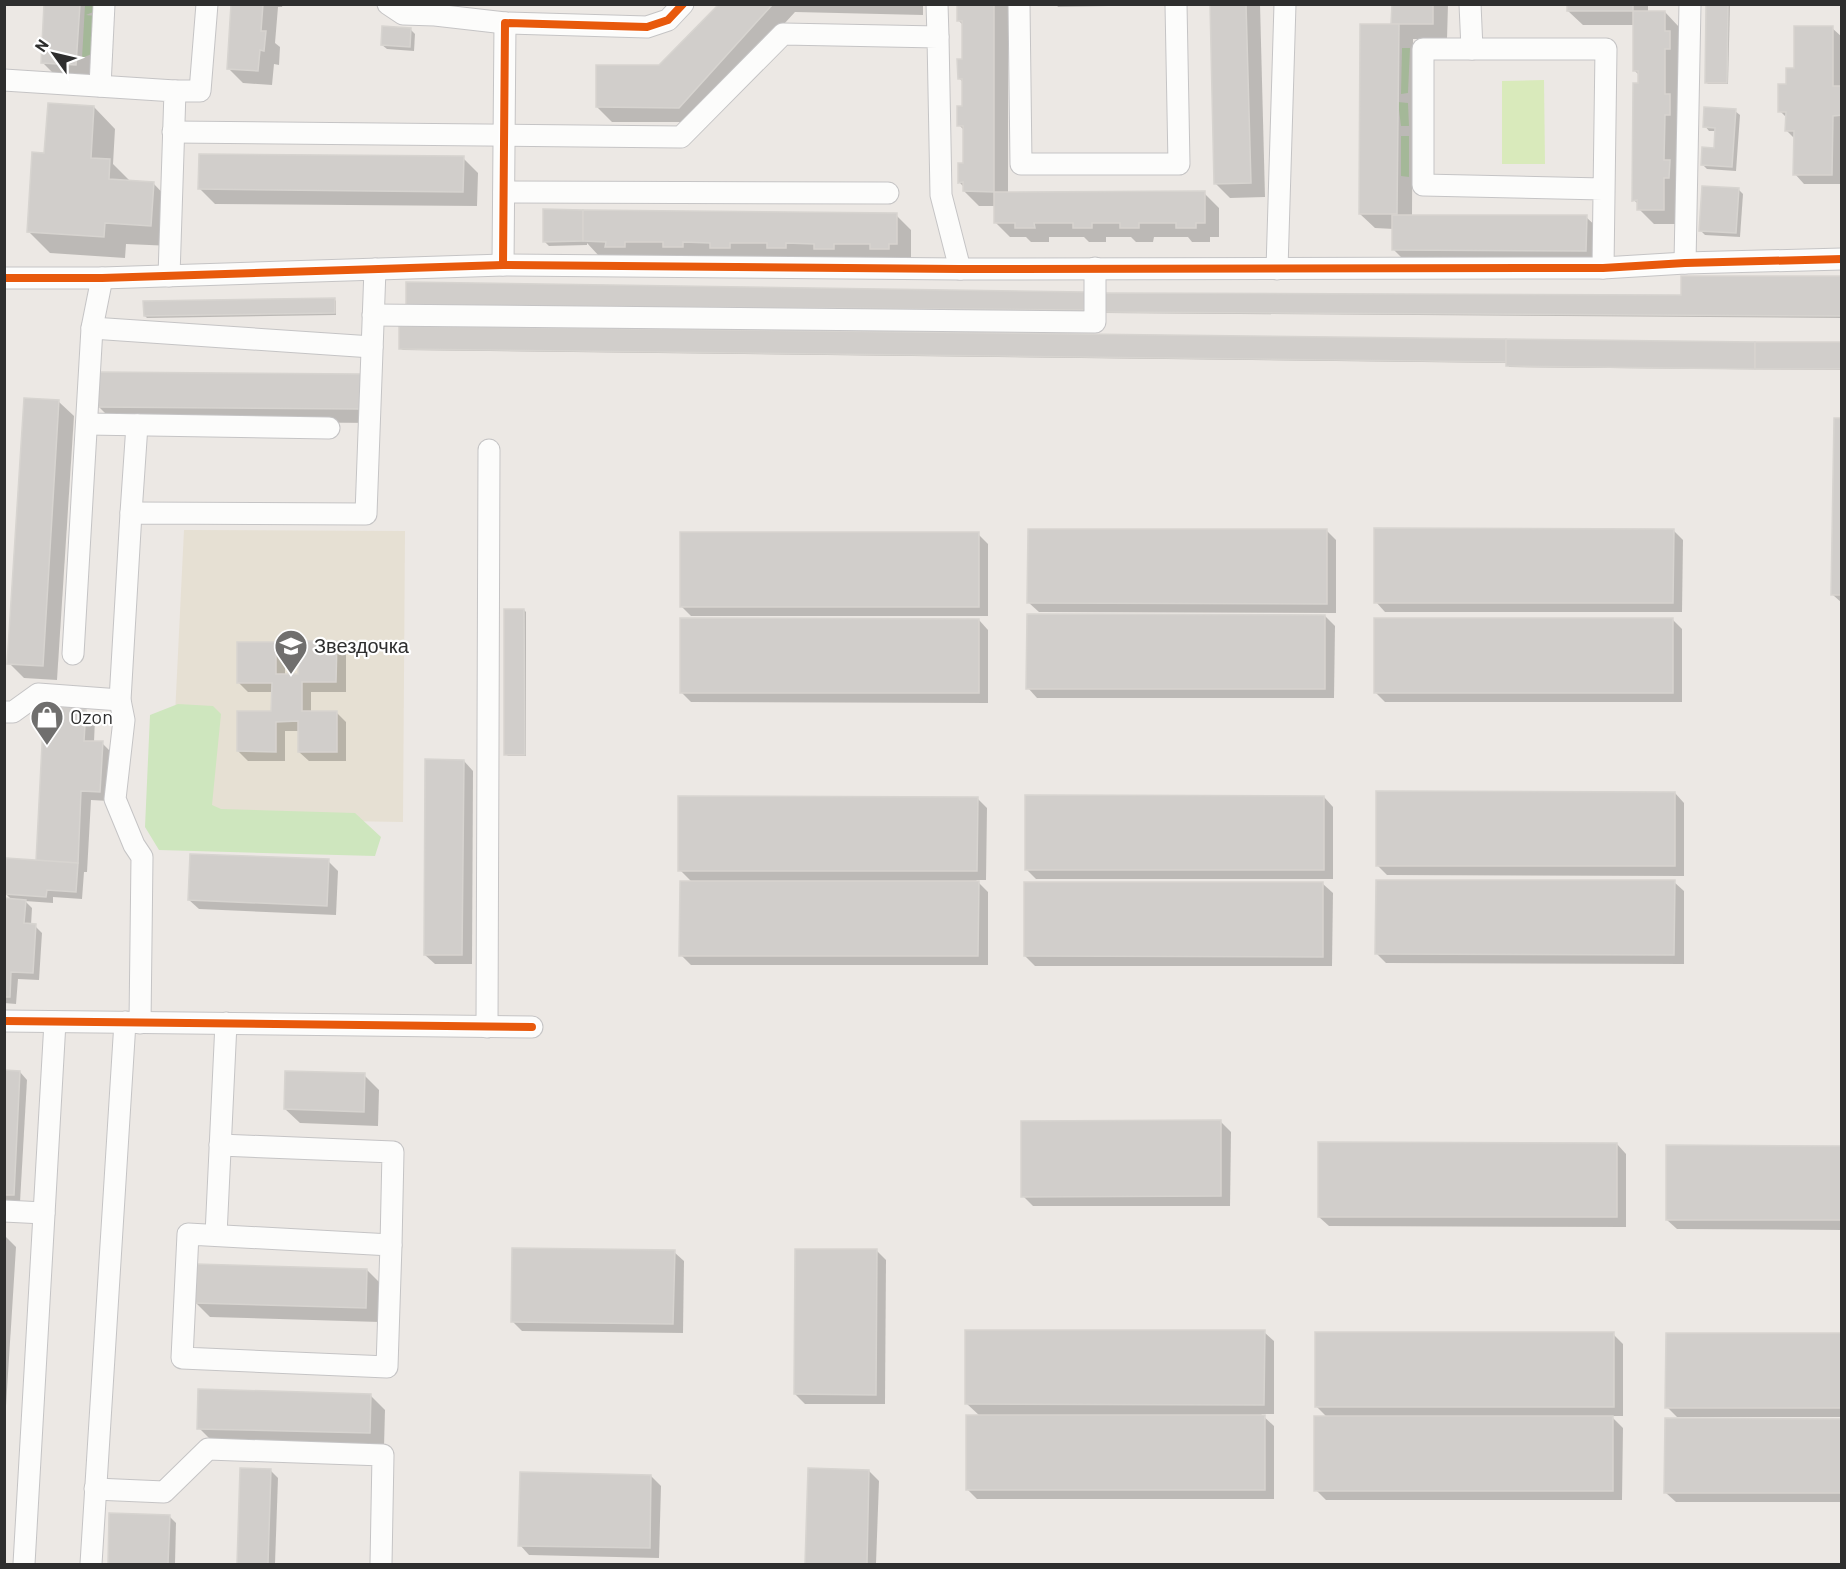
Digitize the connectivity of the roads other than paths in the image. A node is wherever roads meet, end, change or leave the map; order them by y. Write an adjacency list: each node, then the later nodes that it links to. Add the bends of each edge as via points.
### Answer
1 (104, 4): 16 (street)
2 (207, 4): 17 (street, via 200,91)
3 (388, 4): 11 (street, via 403,14)
4 (683, 4): 12 (street, via 668,20 647,27)
5 (937, 4): 13 (street)
6 (1019, 4): 7 (street, via 1021,164 1179,164)
7 (1176, 4)
8 (1285, 4): 30 (street)
9 (1470, 4): 14 (street)
10 (1690, 4): 24 (street)
11 (435, 10): 12 (street)
12 (505, 23): 19 (street)
13 (938, 37): 19 (street, via 783,34 681,137); 29 (street, via 941,195)
14 (1472, 49): 20 (street, via 1606,49); 20 (street, via 1423,49 1423,185)
15 (4, 80): 16 (street)
16 (100, 86): 17 (street)
17 (175, 91): 18 (street)
18 (173, 132): 19 (street); 31 (street)
19 (504, 136): 21 (street)
20 (1604, 189): 27 (street)
21 (504, 192): 22 (street); 25 (street)
22 (888, 193)
23 (1842, 259): 24 (street)
24 (1685, 263): 27 (street)
25 (503, 265): 28 (street); 29 (street)
26 (1095, 268): 29 (street); 30 (street); 34 (street, via 1095,322)
27 (1603, 268): 30 (street)
28 (375, 269): 31 (street); 34 (street)
29 (960, 269)
30 (1276, 269)
31 (169, 276): 33 (street)
32 (4, 278): 33 (street)
33 (102, 278): 35 (street)
34 (373, 315): 36 (street)
35 (92, 328): 36 (street); 37 (street)
36 (372, 347): 41 (street, via 366,514)
37 (87, 424): 38 (street); 42 (street)
38 (137, 425): 39 (street); 41 (street)
39 (329, 428)
40 (489, 450): 49 (street)
41 (131, 513): 43 (street)
42 (73, 654)
43 (120, 700): 44 (street, via 38,694 13,712); 47 (street, via 124,720 115,799 142,857)
44 (4, 712)
45 (4, 1021): 46 (street)
46 (55, 1022): 47 (street); 53 (street)
47 (133, 1023): 48 (street); 56 (street)
48 (226, 1023): 49 (street); 51 (street)
49 (487, 1027): 50 (street)
50 (532, 1027)
51 (220, 1145): 54 (street); 55 (street, via 393,1152)
52 (4, 1211): 53 (street)
53 (44, 1213): 57 (street)
54 (216, 1235): 55 (street); 55 (street, via 188,1234 182,1358 387,1367)
55 (391, 1245)
56 (95, 1489): 58 (street); 59 (street, via 164,1492 207,1449 383,1455)
57 (24, 1564)
58 (91, 1564)
59 (381, 1564)

